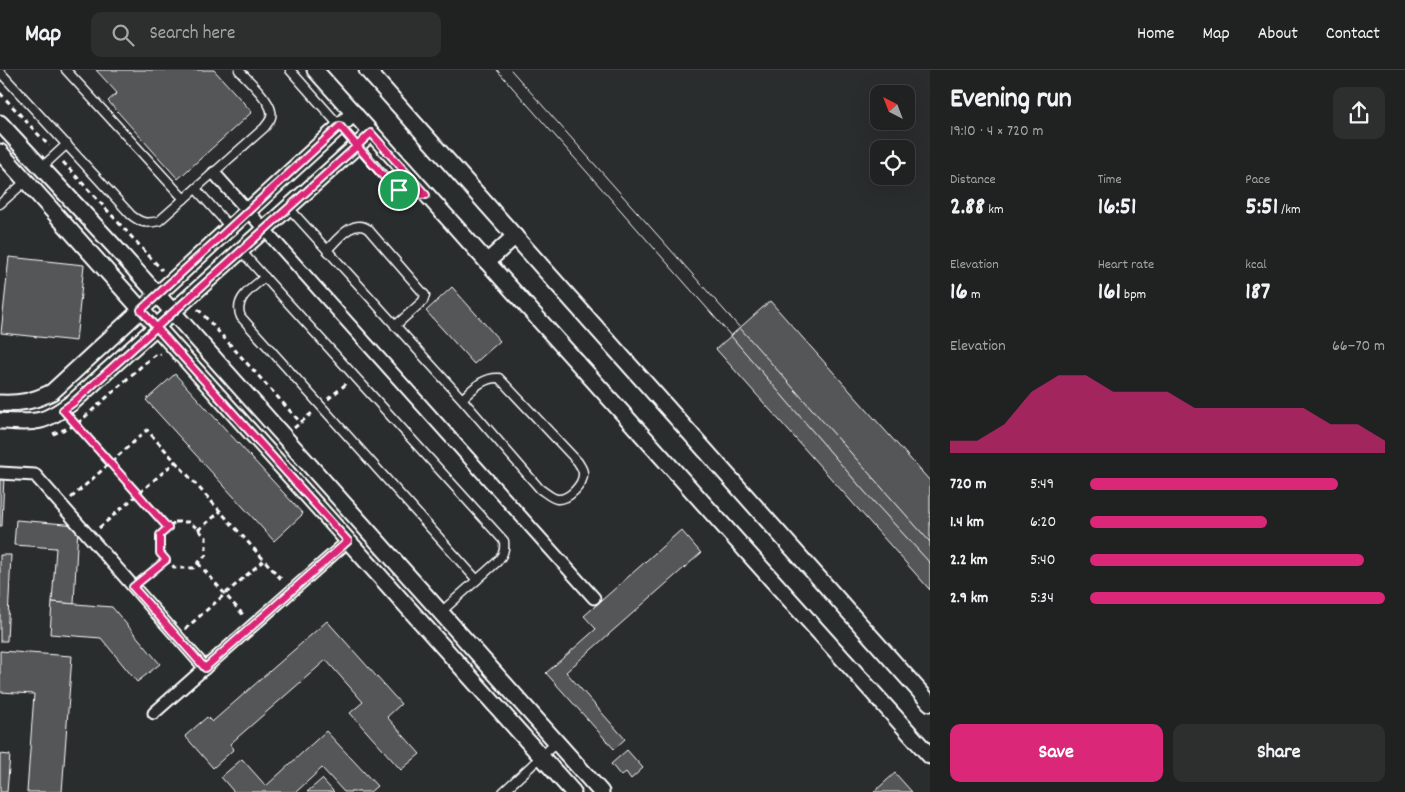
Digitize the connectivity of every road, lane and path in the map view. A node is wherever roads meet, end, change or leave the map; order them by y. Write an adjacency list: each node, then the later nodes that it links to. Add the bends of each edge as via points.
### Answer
1 (66, 70): 21 (lane)
2 (238, 70): 17 (lane, via 272,112 264,128)
3 (290, 70): 10 (lane)
4 (316, 70): 8 (street)
5 (367, 70): 27 (street)
6 (0, 72): 12 (lane)
7 (0, 93): 15 (path)
8 (354, 114): 10 (street); 11 (street)
9 (0, 124): 16 (street)
10 (340, 126): 13 (lane); 24 (street)
11 (371, 133): 13 (street); 20 (street)
12 (67, 144): 15 (lane); 21 (lane, via 141,223 159,222)
13 (357, 146): 20 (lane, via 393,186 411,194); 23 (street)
14 (0, 152): 18 (street)
15 (56, 154): 16 (lane); 32 (path)
16 (41, 168): 33 (street)
17 (214, 173): 19 (lane); 24 (street)
18 (26, 181): 22 (lane); 35 (street)
19 (196, 189): 21 (lane); 25 (lane)
20 (426, 195): 30 (street)
21 (184, 199)
22 (0, 204)
23 (289, 208): 26 (street); 28 (lane)
24 (248, 211): 25 (street); 26 (street)
25 (230, 227): 32 (street)
26 (264, 230): 29 (street); 61 (street)
27 (515, 236): 30 (street); 66 (street)
28 (326, 250): 37 (lane); 37 (lane, via 349,229 356,226 368,229 424,295 423,301)
29 (241, 251): 31 (lane); 34 (street)
30 (487, 262): 69 (street)
31 (264, 277): 57 (lane, via 243,297 238,310 241,317); 57 (lane, via 504,541 503,554)
32 (173, 281): 33 (street)
33 (157, 295): 35 (street); 36 (street)
34 (188, 298): 36 (street); 43 (path)
35 (141, 310): 38 (street); 40 (street, via 52,392 29,402)
36 (173, 312): 38 (street); 62 (street)
37 (395, 326): 39 (lane)
38 (156, 327): 41 (street); 53 (street)
39 (462, 399): 39 (lane, via 545,492 558,499 568,496 583,480 578,462 498,378 482,382)
40 (0, 403)
41 (63, 410): 42 (street, via 34,422); 45 (path)
42 (0, 421)
43 (301, 422)
44 (176, 461): 45 (path, via 147,430); 47 (path); 49 (path)
45 (111, 463): 47 (path); 48 (path)
46 (0, 473): 48 (street, via 35,475)
47 (138, 494): 50 (path); 52 (path)
48 (62, 506): 52 (street)
49 (221, 511): 51 (path); 55 (path)
50 (168, 528): 51 (path, via 175,522 190,522); 54 (path, via 160,535 160,553)
51 (198, 530): 56 (path, via 206,537 206,555)
52 (89, 536): 58 (street)
53 (348, 541): 59 (street); 70 (street)
54 (166, 560): 56 (path, via 174,568 193,568); 58 (path)
55 (264, 560): 59 (path); 60 (path)
56 (198, 563): 60 (path)
57 (477, 580): 62 (lane)
58 (133, 587): 64 (street)
59 (292, 591): 63 (street)
60 (225, 594): 63 (path); 64 (path)
61 (594, 598)
62 (441, 612): 68 (street)
63 (253, 626): 65 (street)
64 (177, 636): 65 (street)
65 (205, 668): 67 (street)
66 (930, 703)
67 (154, 713)
68 (557, 742): 70 (lane); 73 (street)
69 (930, 756)
70 (541, 757): 71 (lane); 72 (street)
71 (504, 792)
72 (573, 792)
73 (601, 792)

